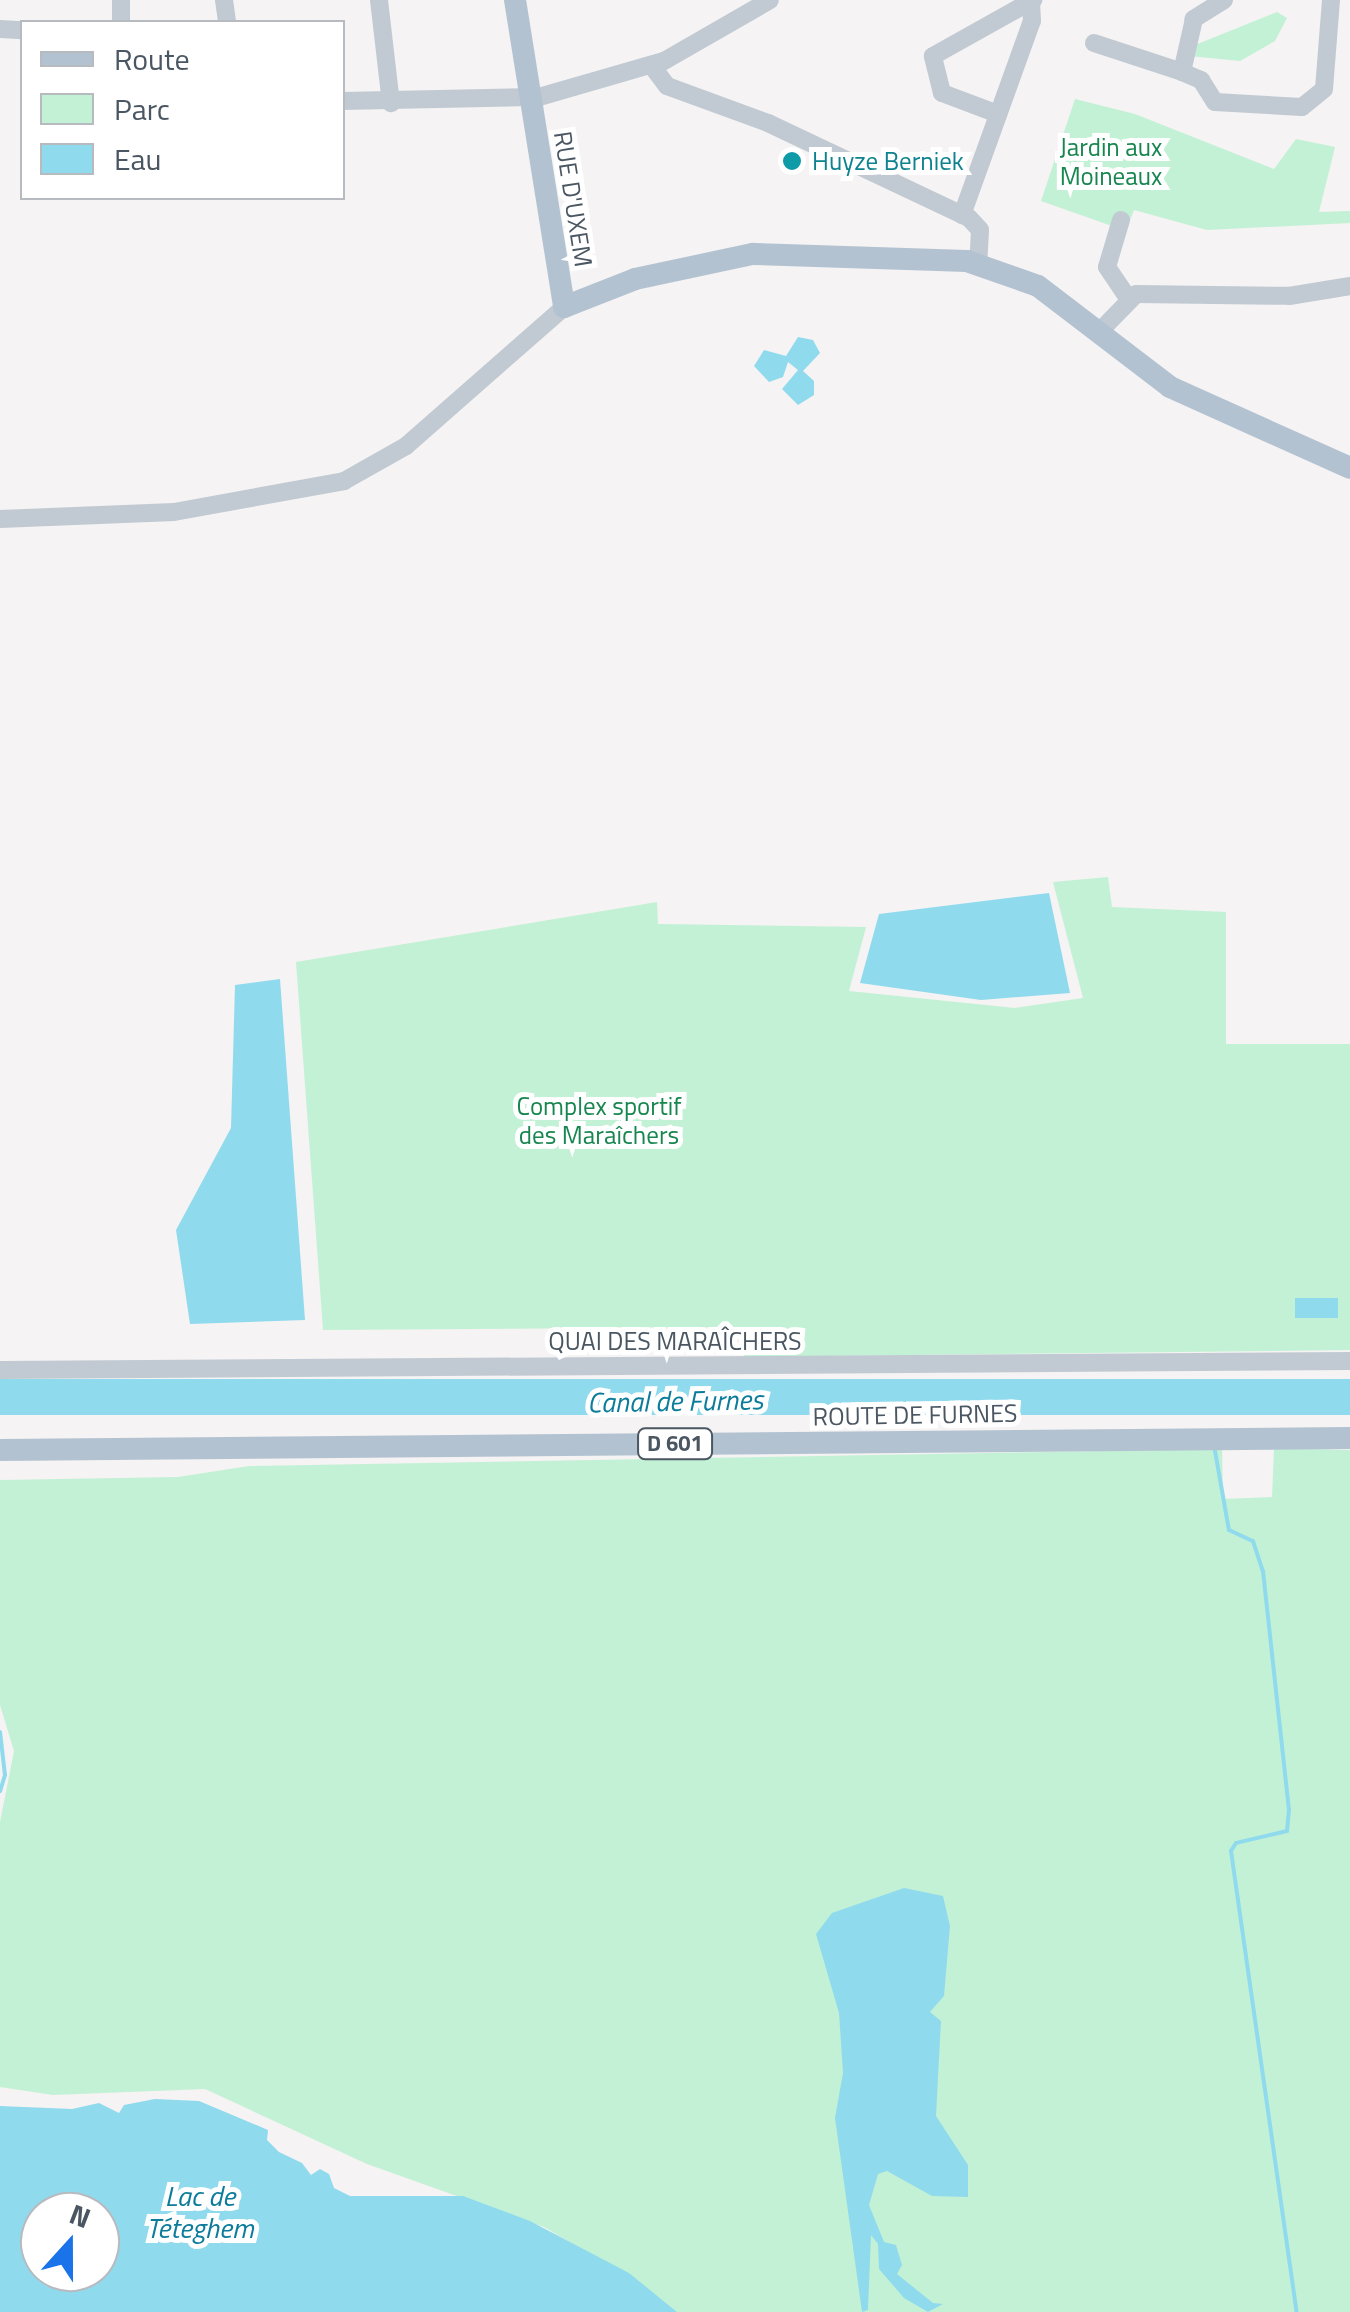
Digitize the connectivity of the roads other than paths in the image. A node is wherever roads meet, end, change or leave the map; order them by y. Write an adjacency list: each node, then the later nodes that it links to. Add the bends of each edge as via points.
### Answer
1 (379, 0): 14 (street)
2 (515, 0): 12 (main road, RUE D'UXEM)
3 (733, 0): 8 (street)
4 (770, 0): 8 (street)
5 (1032, 0): 15 (street, via 1034,18); 15 (street, via 933,58 942,93)
6 (1224, 0): 11 (street, via 1199,14)
7 (1331, 0): 11 (street, via 1324,88 1310,105 1215,102 1201,80)
8 (740, 19): 10 (street)
9 (1094, 44): 11 (street)
10 (652, 66): 12 (street); 16 (street, via 666,86 768,123)
11 (1182, 72)
12 (530, 99): 14 (street); 21 (main road, RUE D'UXEM)
13 (345, 101): 14 (street)
14 (391, 102)
15 (998, 114): 16 (street)
16 (962, 214): 18 (street, via 980,230)
17 (1122, 220): 20 (street, via 1107,267)
18 (978, 263): 21 (main road, via 753,254 635,279); 22 (main road, via 1030,282)
19 (1350, 286): 20 (street, via 1289,296 1146,292)
20 (1127, 298): 22 (street)
21 (564, 307): 24 (street, via 406,446 352,478 201,508)
22 (1098, 334): 23 (main road, via 1170,387)
23 (1350, 468)
24 (0, 519)
25 (1350, 1361): 26 (street, QUAI DES MARAÎCHERS)
26 (0, 1370)
27 (1350, 1438): 28 (main road, ROUTE DE FURNES / D 601)
28 (0, 1450)

